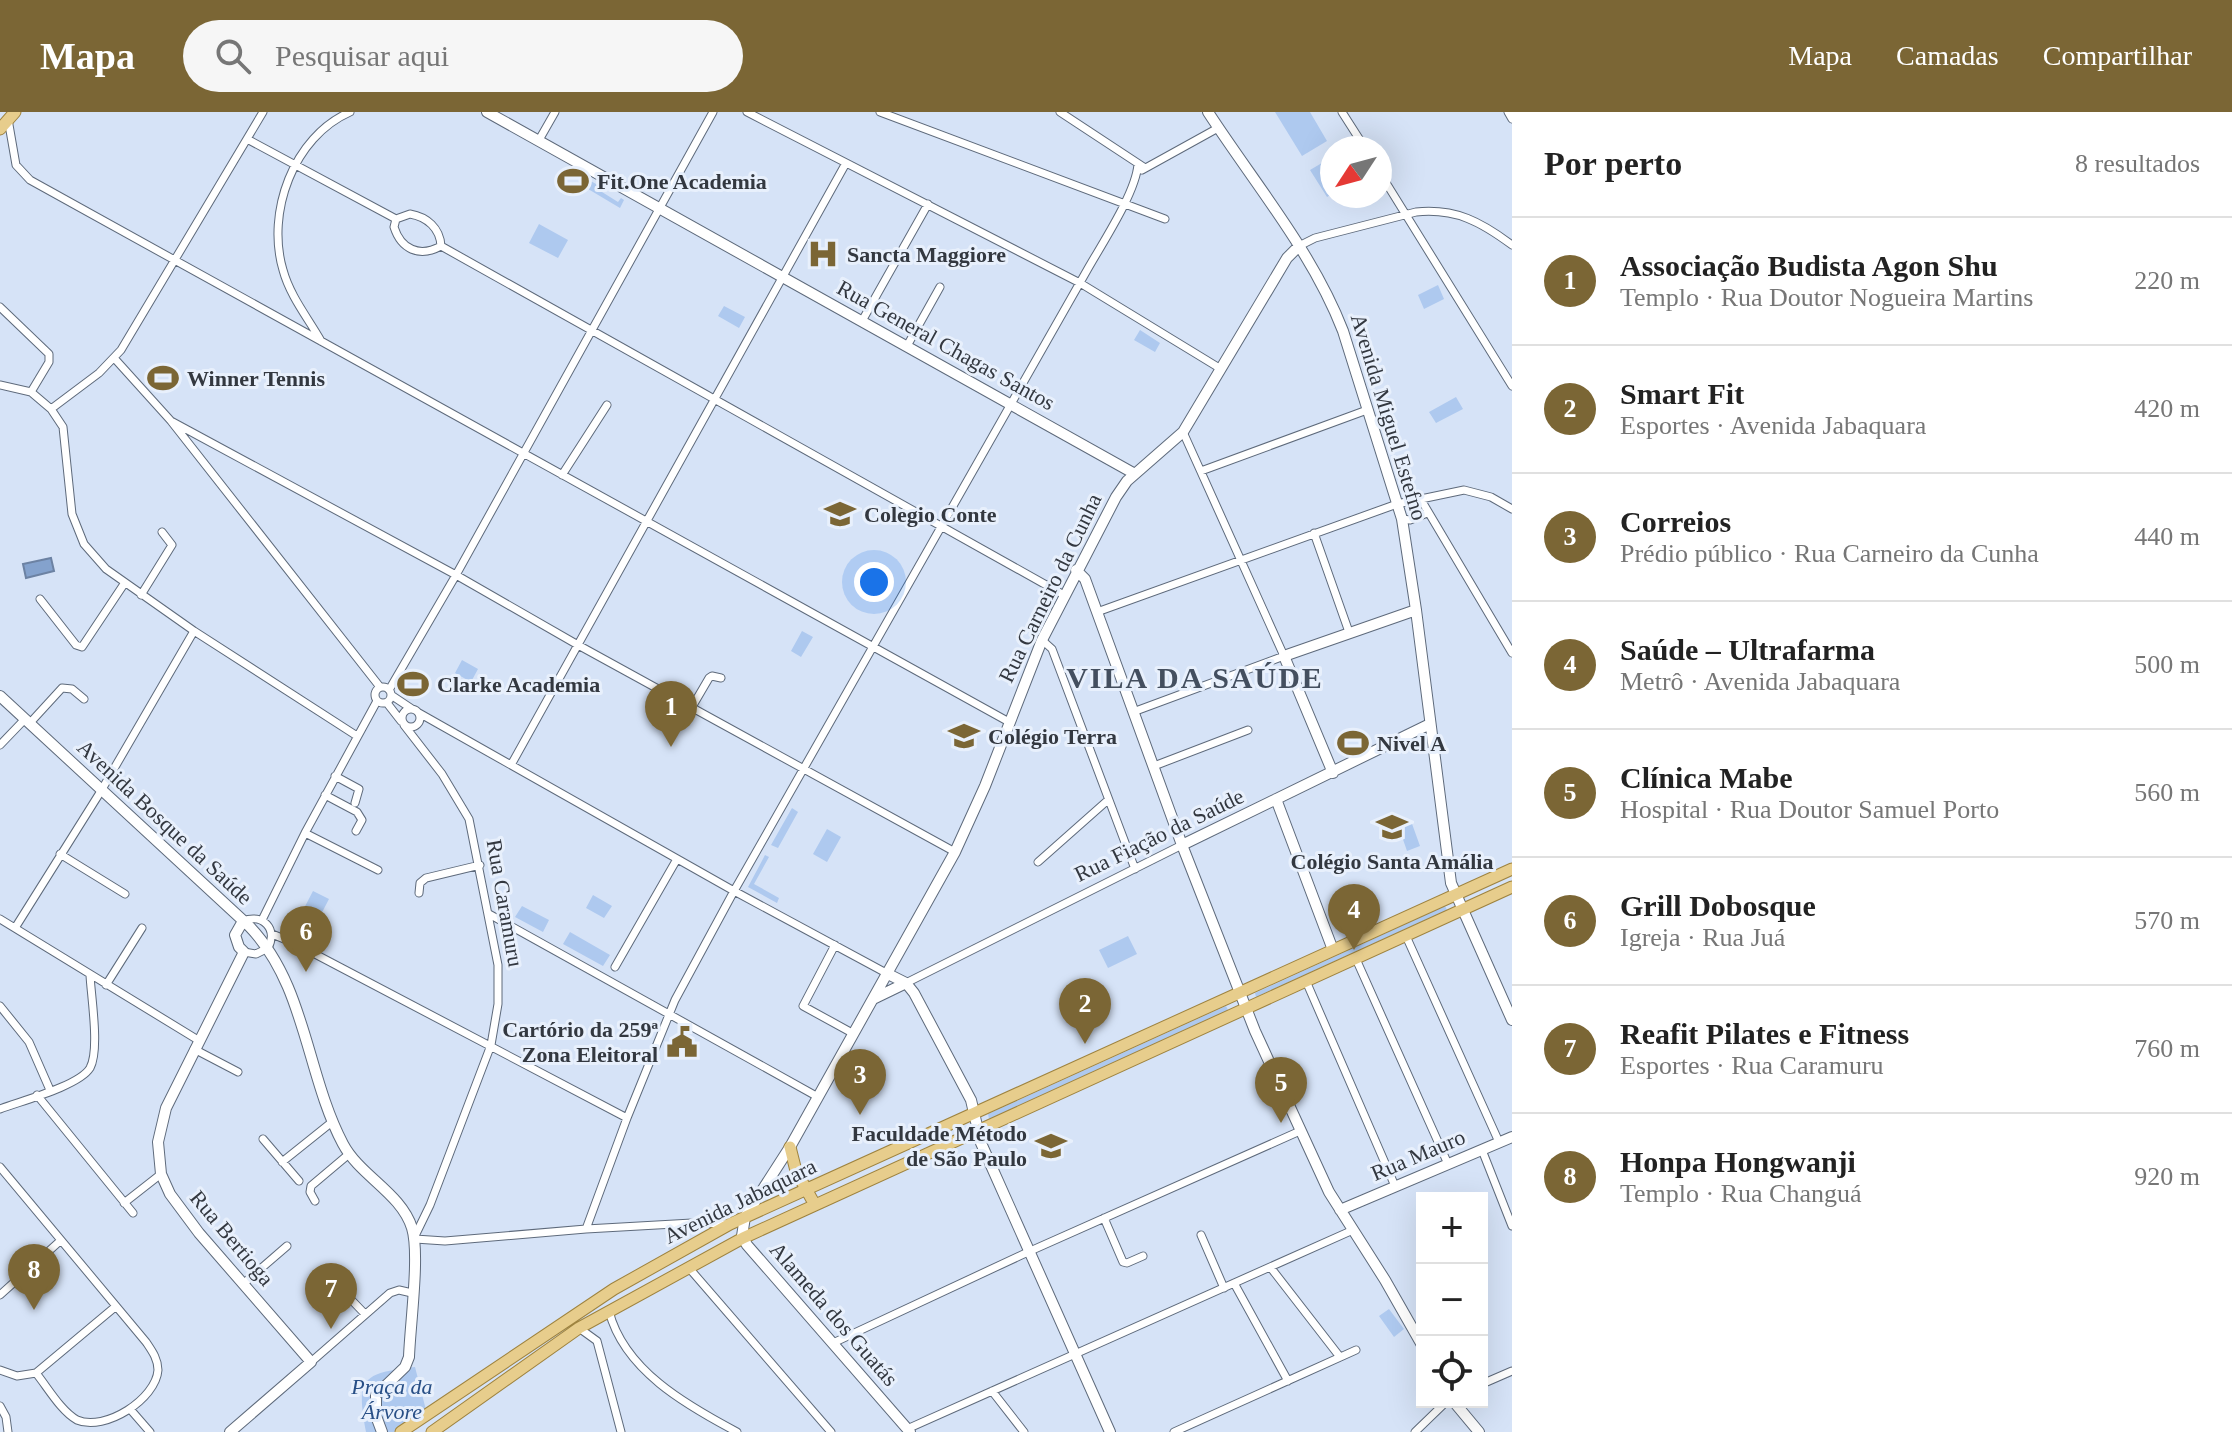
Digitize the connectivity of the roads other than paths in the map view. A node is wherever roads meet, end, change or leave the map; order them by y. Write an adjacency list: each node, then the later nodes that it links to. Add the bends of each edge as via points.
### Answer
1 (263, 112): 16 (street)
2 (350, 112): 19 (street, via 316,138)
3 (487, 112): 17 (street, Rua General Chagas Santos)
4 (555, 112): 17 (street)
5 (713, 112): 24 (street)
6 (747, 112): 18 (street)
7 (880, 112): 22 (street)
8 (1208, 112): 14 (street, Avenida Miguel Estefno)
9 (1342, 112): 15 (street)
10 (1508, 112): 12 (street)
11 (1065, 113): 20 (street)
12 (1512, 119)
13 (8, 120): 31 (street, via 14,160 22,174)
14 (1218, 128): 20 (street); 30 (street, Avenida Miguel Estefno)
15 (1357, 136)
16 (247, 139): 19 (street); 31 (street)
17 (539, 140): 24 (street, Rua General Chagas Santos)
18 (846, 163): 23 (street); 32 (street)
19 (295, 165): 26 (street); 38 (street, via 281,205 280,252 290,289)
20 (1142, 166): 22 (street)
21 (1392, 192): 25 (street)
22 (1124, 202): 27 (street); 33 (street)
23 (928, 204): 33 (street); 36 (street)
24 (659, 208): 32 (street, Rua General Chagas Santos); 37 (street)
25 (1406, 215): 28 (street, via 1452,212 1475,220); 30 (street); 43 (street)
26 (396, 219): 29 (street, via 421,216 431,222); 29 (street, via 397,237 405,247 427,252)
27 (1165, 219)
28 (1512, 245)
29 (441, 246): 37 (street)
30 (1299, 246): 41 (street, Rua Carneiro da Cunha); 49 (street, Avenida Miguel Estefno, via 1336,314)
31 (175, 261): 38 (street); 40 (street)
32 (782, 276): 36 (street, Rua General Chagas Santos); 45 (street)
33 (1080, 283): 41 (street); 46 (street)
34 (940, 287): 39 (street)
35 (0, 307): 44 (street, via 49,354)
36 (862, 321): 39 (street, Rua General Chagas Santos)
37 (590, 330): 45 (street); 52 (street)
38 (321, 342): 52 (street)
39 (907, 346): 46 (street, Rua General Chagas Santos)
40 (115, 359): 48 (street); 50 (street, Rua Caramuru)
41 (1221, 369): 51 (street, Rua Carneiro da Cunha)
42 (0, 385): 44 (street)
43 (1512, 386)
44 (31, 392): 48 (street)
45 (713, 399): 61 (street); 62 (street)
46 (1011, 403): 54 (street, Rua General Chagas Santos); 62 (street)
47 (607, 405): 55 (street)
48 (51, 409): 68 (street, via 65,434 69,498 78,532 96,559)
49 (1367, 410): 53 (street); 57 (street, Avenida Miguel Estefno)
50 (171, 421): 67 (street); 82 (street, Rua Caramuru)
51 (1183, 432): 53 (street); 54 (street, Rua Carneiro da Cunha)
52 (522, 453): 55 (street); 67 (street)
53 (1201, 471): 65 (street)
54 (1135, 474): 66 (street, Rua Carneiro da Cunha, via 1116,497)
55 (562, 475): 61 (street)
56 (1420, 498): 57 (street); 58 (street, via 1464,490); 59 (street)
57 (1397, 504): 60 (street, Avenida Miguel Estefno); 64 (street)
58 (1512, 509)
59 (1427, 513): 60 (street); 79 (street)
60 (1402, 519): 72 (street, Avenida Miguel Estefno)
61 (646, 521): 77 (street); 78 (street)
62 (942, 526): 70 (street); 78 (street)
63 (162, 532): 69 (street, via 172,545)
64 (1314, 533): 65 (street); 75 (street)
65 (1241, 559): 73 (street); 80 (street)
66 (1076, 570): 70 (street, Rua Carneiro da Cunha); 73 (street, via 1085,579)
67 (456, 575): 77 (street); 82 (street)
68 (124, 584): 69 (street); 71 (street, via 82,647)
69 (141, 595): 74 (street)
70 (1064, 595): 76 (street, Rua Carneiro da Cunha)
71 (40, 599)
72 (1416, 610): 75 (street); 92 (street, Avenida Miguel Estefno)
73 (1097, 612): 88 (street)
74 (194, 631): 94 (street); 101 (street)
75 (1349, 632): 80 (street)
76 (1042, 640): 90 (street, Rua Carneiro da Cunha); 104 (street, via 1052,649)
77 (578, 645): 86 (street); 96 (street)
78 (873, 648): 90 (street); 98 (street)
79 (1512, 653)
80 (1284, 656): 88 (street); 99 (street)
81 (721, 678): 86 (street, via 708,679)
82 (387, 694): 85 (street); 85 (street, via 375,692); 87 (street); 91 (street, Rua Caramuru)
83 (0, 696): 89 (street, Avenida Bosque da Saúde)
84 (84, 699): 89 (street, via 62,688)
85 (377, 701): 94 (street)
86 (692, 707): 98 (street)
87 (416, 711): 91 (street, via 405,711); 91 (street, via 417,725); 96 (street)
88 (1133, 712): 97 (street)
89 (27, 722): 95 (street); 101 (street, Avenida Bosque da Saúde)
90 (1009, 722): 109 (street, Rua Carneiro da Cunha)
91 (403, 723): 113 (street, Rua Caramuru, via 465,809)
92 (1430, 724): 99 (street, Rua Fiação da Saúde); 121 (street, Avenida Miguel Estefno)
93 (1248, 730): 97 (street)
94 (357, 736): 100 (street)
95 (0, 745)
96 (511, 765): 111 (street)
97 (1154, 766): 108 (street)
98 (804, 769): 109 (street); 118 (street)
99 (1333, 773): 103 (street, Rua Fiação da Saúde)
100 (335, 776): 102 (street); 105 (street, via 359,789)
101 (101, 791): 110 (street); 126 (street, Avenida Bosque da Saúde)
102 (325, 795): 106 (street, via 359,814); 107 (street)
103 (1276, 799): 108 (street, Rua Fiação da Saúde); 133 (street)
104 (1108, 800): 112 (street); 114 (street)
105 (355, 803)
106 (356, 831)
107 (305, 833): 116 (street); 125 (street)
108 (1182, 845): 114 (street, Rua Fiação da Saúde); 143 (street)
109 (955, 852): 136 (street, Rua Carneiro da Cunha)
110 (60, 854): 120 (street); 127 (street)
111 (677, 859): 118 (street); 137 (street)
112 (1038, 862)
113 (480, 865): 119 (street, via 426,878); 123 (street, Rua Caramuru)
114 (1135, 869): 140 (street, Rua Fiação da Saúde)
115 (1512, 869): 121 (main road, Avenida Jabaquara)
116 (378, 870)
117 (1512, 887): 122 (main road, Avenida Jabaquara)
118 (734, 891): 131 (street); 147 (street)
119 (419, 893)
120 (125, 894)
121 (1456, 894): 122 (street, Avenida Miguel Estefno); 133 (main road, Avenida Jabaquara)
122 (1462, 910): 130 (main road, Avenida Jabaquara); 148 (street, Avenida Miguel Estefno)
123 (489, 914): 147 (street); 151 (street, Rua Caramuru, via 499,982)
124 (0, 919): 127 (street)
125 (262, 920): 126 (street); 129 (street)
126 (243, 921): 132 (street, Avenida Bosque da Saúde); 134 (street, via 235,935)
127 (15, 928): 139 (street)
128 (142, 928): 142 (street)
129 (272, 934): 132 (street); 151 (street)
130 (1406, 936): 135 (main road, Avenida Jabaquara); 164 (street)
131 (835, 945): 138 (street); 149 (street, via 803,1006)
132 (268, 948): 134 (street); 159 (street, Avenida Bosque da Saúde, via 297,1012)
133 (1333, 950): 143 (main road, Avenida Jabaquara)
134 (244, 952): 150 (street, Rua Bertioga)
135 (1356, 959): 141 (main road, Avenida Jabaquara); 169 (street)
136 (894, 963): 138 (street, Rua Carneiro da Cunha); 140 (street)
137 (615, 967)
138 (888, 974): 140 (street); 144 (street, Rua Carneiro da Cunha)
139 (90, 975): 142 (street); 153 (street, via 91,1066 80,1078)
140 (903, 981): 144 (street); 157 (street)
141 (1306, 981): 146 (main road, Avenida Jabaquara); 173 (street)
142 (106, 985): 150 (street)
143 (1239, 992): 146 (street); 157 (main road, Avenida Jabaquara)
144 (873, 999): 149 (street, Rua Carneiro da Cunha)
145 (0, 1006): 153 (street, via 29,1042)
146 (1246, 1009): 160 (main road, Avenida Jabaquara); 161 (street)
147 (668, 1014): 155 (street); 158 (street)
148 (1512, 1019)
149 (854, 1034): 155 (street, Rua Carneiro da Cunha)
150 (196, 1045): 152 (street); 171 (street, Rua Bertioga, via 162,1119)
151 (491, 1045): 158 (street); 187 (street, Rua Caramuru)
152 (238, 1072)
153 (50, 1090): 154 (street)
154 (37, 1095): 156 (street); 176 (street)
155 (818, 1097): 165 (street, Rua Carneiro da Cunha)
156 (0, 1109)
157 (975, 1113): 160 (street); 174 (main road, Avenida Jabaquara)
158 (627, 1118): 184 (street)
159 (332, 1122): 167 (street, Avenida Bosque da Saúde); 168 (street)
160 (979, 1131): 177 (main road, Avenida Jabaquara); 191 (street)
161 (1300, 1131): 178 (street); 181 (street)
162 (1512, 1137): 164 (street, Rua Mauro)
163 (263, 1139): 168 (street)
164 (1499, 1142): 166 (street, Rua Mauro)
165 (790, 1147): 174 (main road); 180 (street, Rua Carneiro da Cunha)
166 (1482, 1150): 169 (street, Rua Mauro); 183 (street)
167 (349, 1154): 175 (street, via 311,1186); 187 (street, Avenida Bosque da Saúde, via 401,1207)
168 (282, 1162): 172 (street)
169 (1448, 1164): 173 (street, Rua Mauro)
170 (0, 1167): 189 (street)
171 (161, 1174): 176 (street); 196 (street, Rua Bertioga, via 178,1207)
172 (299, 1181)
173 (1395, 1186): 178 (street, Rua Mauro)
174 (806, 1190): 177 (main road); 180 (main road, Avenida Jabaquara)
175 (315, 1201)
176 (124, 1203): 179 (street)
177 (815, 1205): 188 (main road, Avenida Jabaquara)
178 (1340, 1210): 185 (street)
179 (133, 1213)
180 (745, 1217): 182 (main road, Avenida Jabaquara); 188 (street, Alameda dos Guatás)
181 (1104, 1218): 191 (street); 192 (street, via 1123,1262)
182 (730, 1224): 184 (street); 228 (main road, Avenida Jabaquara, via 575,1313)
183 (1512, 1226)
184 (586, 1229): 187 (street, via 445,1241)
185 (1353, 1230): 194 (street); 206 (street)
186 (1201, 1235): 198 (street)
187 (414, 1238): 199 (street, Avenida Bosque da Saúde)
188 (743, 1238): 193 (main road, Avenida Jabaquara); 208 (street, Alameda dos Guatás)
189 (60, 1241): 200 (street); 201 (street)
190 (287, 1246): 196 (street)
191 (1028, 1252): 208 (street); 210 (street)
192 (1143, 1256)
193 (689, 1267): 202 (main road, Avenida Jabaquara); 232 (street)
194 (1271, 1268): 195 (street); 211 (street)
195 (1234, 1283): 198 (street); 216 (street)
196 (243, 1284): 212 (street, Rua Bertioga)
197 (326, 1286): 203 (street, via 338,1286)
198 (1224, 1288): 210 (street)
199 (412, 1293): 203 (street, via 395,1291); 227 (street, Avenida Bosque da Saúde, via 408,1361 376,1395)
200 (0, 1295)
201 (115, 1307): 215 (street); 222 (street, via 152,1350 157,1364 155,1381)
202 (609, 1311): 204 (main road, Avenida Jabaquara); 205 (street)
203 (365, 1314): 212 (street)
204 (579, 1328): 207 (street); 229 (main road, Avenida Jabaquara)
205 (614, 1333): 207 (street); 231 (street, via 660,1383)
206 (1417, 1336)
207 (597, 1341): 230 (street)
208 (833, 1343): 223 (street, Alameda dos Guatás)
209 (1356, 1350): 211 (street)
210 (1075, 1354): 218 (street); 234 (street)
211 (1340, 1357): 216 (street)
212 (311, 1362): 226 (street)
213 (0, 1370): 215 (street, via 17,1376)
214 (1512, 1371): 217 (street)
215 (36, 1373): 222 (street, via 69,1414 86,1424 106,1423)
216 (1288, 1381): 235 (street)
217 (1488, 1381)
218 (992, 1391): 223 (street); 233 (street)
219 (0, 1406): 224 (street)
220 (1440, 1408): 236 (street)
221 (1459, 1408): 237 (street)
222 (130, 1409): 225 (street)
223 (909, 1430)
224 (8, 1432)
225 (150, 1432)
226 (230, 1432)
227 (382, 1432)
228 (401, 1432)
229 (432, 1432)
230 (621, 1432)
231 (737, 1432)
232 (831, 1432)
233 (1024, 1432)
234 (1110, 1432)
235 (1174, 1432)
236 (1415, 1432)
237 (1479, 1432)

